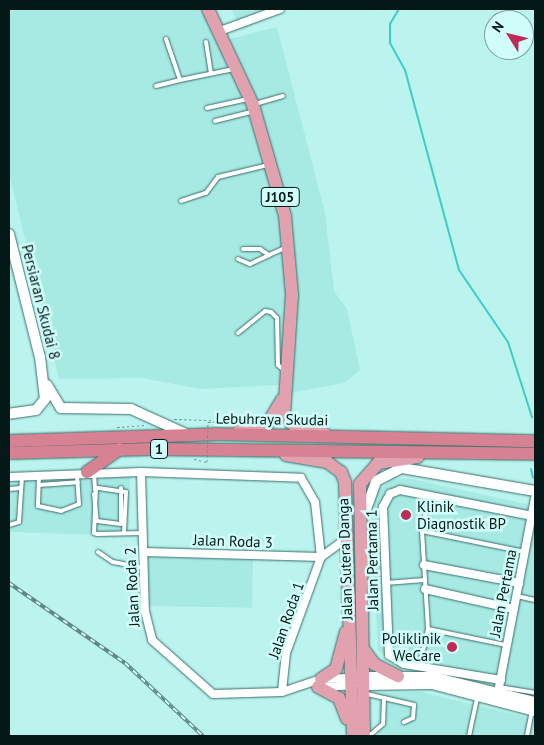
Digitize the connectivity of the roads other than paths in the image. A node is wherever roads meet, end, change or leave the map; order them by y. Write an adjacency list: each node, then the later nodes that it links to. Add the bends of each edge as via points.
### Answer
1 (208, 9): 4 (main road, J105)
2 (280, 9): 3 (street)
3 (269, 10): 4 (street)
4 (220, 31): 7 (main road, J105)
5 (166, 39): 9 (lane)
6 (206, 42): 8 (lane)
7 (238, 69): 8 (lane); 12 (main road, J105)
8 (212, 72): 9 (lane)
9 (180, 80): 10 (lane)
10 (156, 86)
11 (284, 96): 12 (lane)
12 (253, 105): 13 (lane); 14 (lane); 15 (main road, J105)
13 (207, 108)
14 (215, 121)
15 (272, 164): 16 (lane, via 218,177 206,194); 18 (main road, J105)
16 (181, 201)
17 (9, 234): 24 (street, Persiaran Skudai 8)
18 (290, 246): 20 (lane); 23 (main road, J105, via 292,295)
19 (243, 249): 20 (lane, via 260,248)
20 (269, 255): 21 (lane, via 250,264)
21 (238, 259)
22 (238, 333): 23 (lane, via 265,311 271,312 279,331 278,365)
23 (285, 371): 25 (main road, J105)
24 (44, 377): 26 (street, via 45,399 40,408); 27 (street, via 61,408 131,409)
25 (283, 398): 28 (main road, J105, via 277,412 262,427); 29 (main road, J105, via 284,417 290,424)
26 (9, 414)
27 (186, 434): 28 (highway, Lebuhraya Skudai / 1); 30 (highway, Lebuhraya Skudai / 1)
28 (225, 434): 29 (highway, Lebuhraya Skudai / 1)
29 (334, 436): 31 (highway, Lebuhraya Skudai / 1)
30 (12, 440)
31 (535, 441)
32 (120, 449): 33 (highway, Lebuhraya Skudai / 1); 34 (highway, Lebuhraya Skudai / 1); 37 (highway)
33 (259, 450): 35 (highway, Lebuhraya Skudai / 1); 56 (main road, Jalan Sutera Danga, via 336,466 348,496)
34 (9, 453)
35 (453, 453): 36 (highway, Lebuhraya Skudai / 1); 57 (main road, Jalan Sutera Danga, via 387,460 370,469 360,484)
36 (535, 454)
37 (86, 472): 38 (street); 39 (street); 42 (lane); 47 (lane)
38 (141, 472): 55 (street, Jalan Roda 2); 61 (street, via 295,475 306,483 315,502)
39 (40, 474): 40 (street); 43 (lane)
40 (23, 476): 41 (street); 44 (lane)
41 (9, 477)
42 (78, 482): 43 (lane); 43 (lane, via 79,504 61,512 38,506)
43 (39, 485)
44 (21, 488): 46 (lane); 52 (lane, via 19,522)
45 (121, 488): 47 (lane); 47 (lane, via 120,524 97,521); 54 (lane, via 126,492)
46 (9, 489)
47 (94, 491): 54 (lane, via 94,533)
48 (535, 491): 57 (street, via 413,468 394,469 371,488)
49 (429, 495): 51 (street, Jalan Pertama 1); 53 (lane); 65 (street, Jalan Pertama 1, via 400,490 385,501)
50 (535, 498): 51 (street, Jalan Pertama)
51 (534, 517): 60 (street, Jalan Pertama)
52 (9, 525)
53 (422, 531): 60 (lane); 62 (lane)
54 (124, 533): 55 (lane)
55 (143, 533): 59 (street, Jalan Roda 2)
56 (348, 538): 61 (street); 71 (main road, Jalan Sutera Danga)
57 (362, 538): 74 (main road, Jalan Sutera Danga)
58 (98, 552): 63 (lane, via 113,562)
59 (144, 552): 61 (street, Jalan Roda 3); 63 (street, Jalan Roda 2)
60 (525, 552): 66 (street, Jalan Pertama)
61 (321, 558): 80 (street, Jalan Roda 1, via 286,653)
62 (424, 565): 64 (lane); 66 (street)
63 (144, 568): 80 (street, Jalan Roda 2, via 149,635 191,678 213,694)
64 (425, 580): 65 (lane); 67 (lane)
65 (385, 583): 75 (street, Jalan Pertama 1, via 389,655 398,663)
66 (519, 583): 68 (street, Jalan Pertama)
67 (425, 589): 70 (street); 72 (lane)
68 (517, 596): 69 (lane); 70 (street, Jalan Pertama)
69 (535, 600)
70 (514, 608): 73 (street, Jalan Pertama)
71 (350, 612): 77 (main road, via 336,669); 78 (main road, Jalan Sutera Danga)
72 (428, 629): 73 (lane); 75 (lane)
73 (507, 645): 79 (street, Jalan Pertama)
74 (364, 650): 76 (main road, via 374,664); 78 (main road, Jalan Sutera Danga)
75 (420, 664): 79 (street, Jalan Pertama 1)
76 (398, 676): 78 (street); 81 (street, via 433,677)
77 (316, 684): 78 (street, Jalan Roda 2); 80 (street, Jalan Roda 2); 88 (main road, via 332,692 343,703)
78 (360, 684): 81 (street, via 423,683); 83 (lane); 88 (main road, Jalan Sutera Danga); 89 (main road, Jalan Sutera Danga)
79 (500, 686): 81 (street); 82 (lane); 84 (street)
80 (282, 692)
81 (478, 692): 84 (street); 91 (lane)
82 (535, 693)
83 (384, 698): 85 (lane, via 414,705 413,718); 87 (lane)
84 (534, 708): 92 (lane)
85 (404, 722)
86 (389, 723): 87 (lane)
87 (383, 724): 90 (lane)
88 (351, 736)
89 (364, 736)
90 (369, 736)
91 (469, 736)
92 (527, 736)

